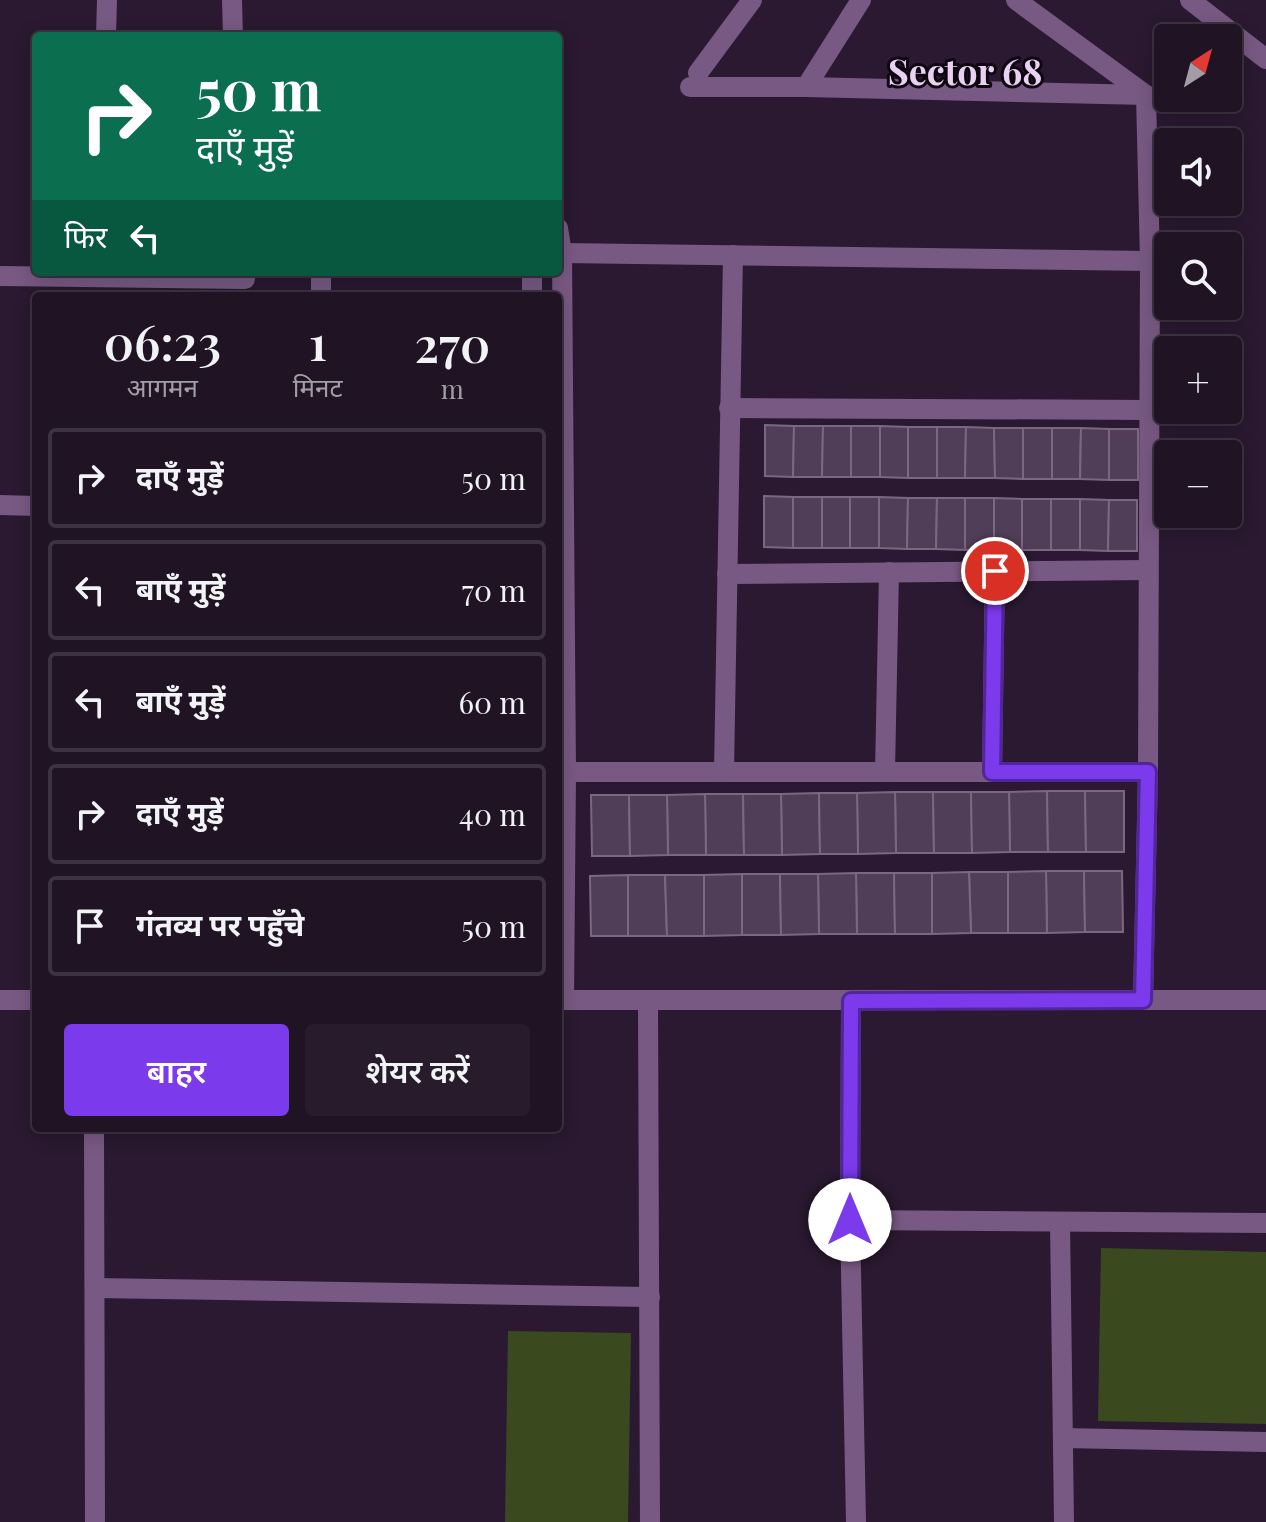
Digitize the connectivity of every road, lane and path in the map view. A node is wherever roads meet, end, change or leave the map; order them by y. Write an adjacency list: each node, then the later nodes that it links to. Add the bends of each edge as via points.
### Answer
1 (107, 0): 7 (street)
2 (232, 0): 8 (street)
3 (752, 0): 10 (street, via 694,80)
4 (861, 0): 10 (street)
5 (1016, 0): 11 (street)
6 (1190, 0): 9 (street)
7 (106, 32)
8 (233, 32)
9 (1266, 59)
10 (806, 87): 11 (street)
11 (1146, 95): 14 (street)
12 (562, 253): 13 (street)
13 (733, 255): 14 (street); 17 (street)
14 (1150, 261): 18 (street)
15 (0, 276): 16 (street)
16 (245, 282)
17 (729, 408): 18 (street); 24 (street)
18 (1148, 410): 21 (street)
19 (0, 505): 20 (street)
20 (32, 506)
21 (1147, 570): 22 (street); 30 (street)
22 (995, 571): 23 (street); 29 (street)
23 (889, 572): 24 (street); 28 (street)
24 (727, 574): 27 (street)
25 (562, 612): 26 (street)
26 (566, 772): 27 (street); 31 (street)
27 (724, 772): 28 (street)
28 (885, 772): 29 (street)
29 (992, 772): 30 (street)
30 (1148, 772): 36 (street)
31 (562, 954)
32 (0, 1000): 33 (street)
33 (32, 1000)
34 (562, 1000): 35 (street)
35 (648, 1000): 38 (street); 44 (street)
36 (1143, 1000): 37 (street); 38 (street)
37 (1266, 1000)
38 (851, 1001): 40 (street)
39 (94, 1132): 43 (street)
40 (850, 1220): 41 (street); 49 (street)
41 (1060, 1222): 42 (street); 45 (street)
42 (1266, 1223)
43 (95, 1288): 44 (street); 47 (street)
44 (650, 1297): 48 (street)
45 (1063, 1438): 46 (street); 50 (street)
46 (1266, 1442)
47 (95, 1522)
48 (650, 1522)
49 (856, 1522)
50 (1064, 1522)

